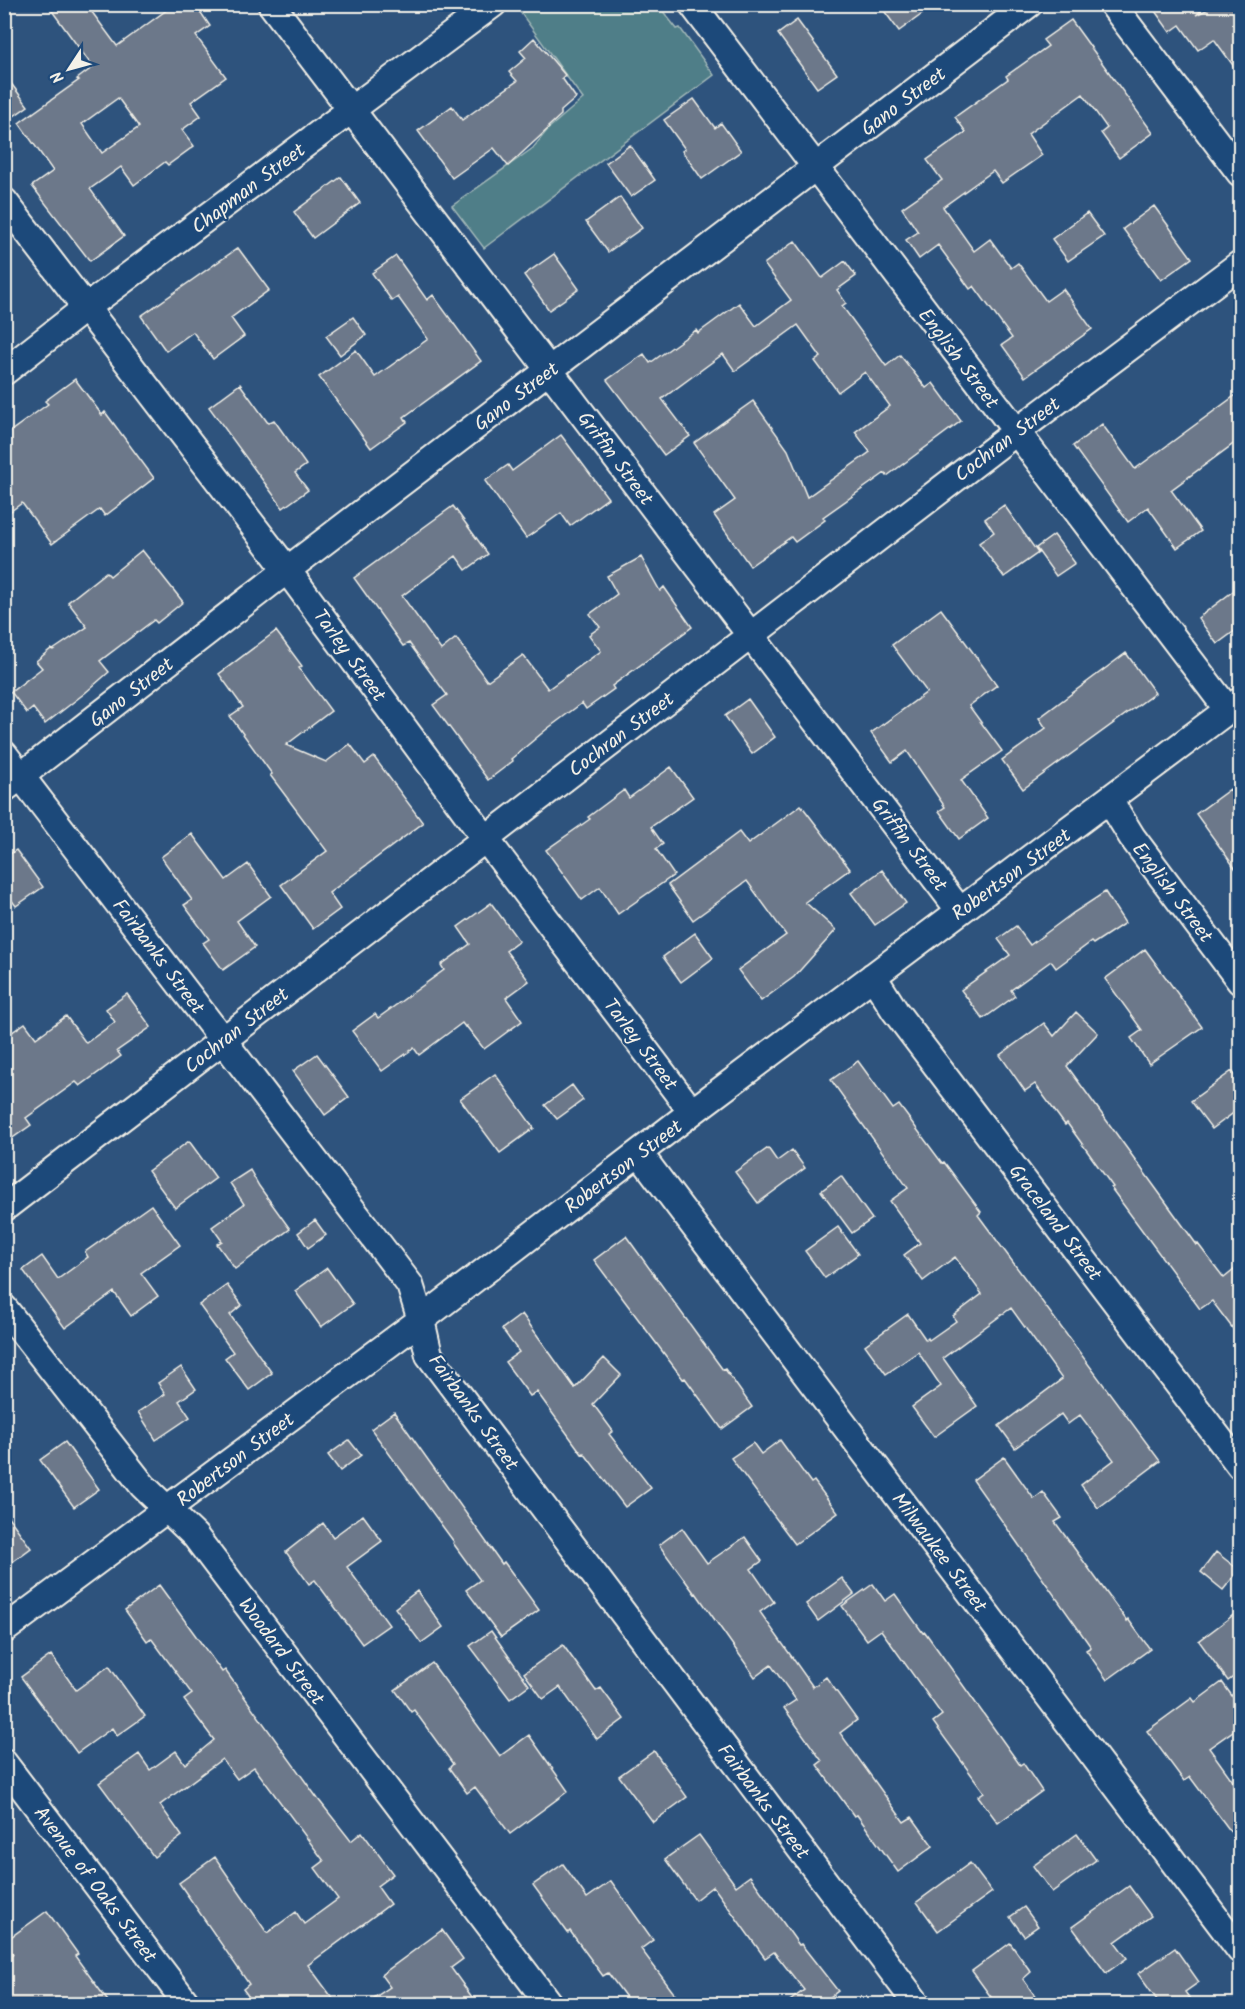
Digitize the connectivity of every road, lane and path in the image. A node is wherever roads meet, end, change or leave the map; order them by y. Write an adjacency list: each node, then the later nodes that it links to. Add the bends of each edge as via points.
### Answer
1 (271, 4): 6 (street, Griffin Street)
2 (493, 4): 6 (street, Chapman Street)
3 (692, 4): 7 (street, English Street)
4 (1029, 4): 7 (street, Gano Street)
5 (1112, 4): 8 (street)
6 (352, 111): 11 (street, Chapman Street); 12 (street, Griffin Street)
7 (815, 168): 12 (street, Gano Street); 14 (street, English Street)
8 (1240, 173)
9 (4, 201): 11 (street, Tarley Street)
10 (1240, 264): 14 (street, Cochran Street)
11 (87, 307): 13 (street, Chapman Street); 15 (street, Tarley Street)
12 (550, 371): 15 (street, Gano Street); 16 (street, Griffin Street)
13 (4, 372)
14 (1016, 432): 16 (street, Cochran Street); 17 (street, English Street)
15 (287, 570): 19 (street, Gano Street); 21 (street, Tarley Street)
16 (751, 636): 21 (street, Cochran Street); 22 (street, Griffin Street)
17 (1234, 705): 20 (street, Robertson Street)
18 (4, 754): 19 (street, Fairbanks Street)
19 (13, 783): 25 (street, Fairbanks Street)
20 (1110, 801): 22 (street, Robertson Street); 24 (street, English Street, via 1132,837)
21 (485, 838): 25 (street, Cochran Street); 26 (street, Tarley Street)
22 (960, 911): 23 (street, Robertson Street)
23 (873, 976): 26 (street, Robertson Street); 31 (street, Graceland Street, via 895,1011)
24 (1240, 981)
25 (224, 1040): 28 (street, Cochran Street); 30 (street, Fairbanks Street, via 410,1285)
26 (692, 1112): 27 (street, Robertson Street)
27 (639, 1153): 30 (street, Robertson Street); 35 (street, Milwaukee Street)
28 (4, 1208)
29 (4, 1308): 32 (street, Woodard Street, via 143,1486)
30 (421, 1320): 32 (street, Robertson Street); 38 (street, Fairbanks Street, via 429,1355)
31 (1240, 1466)
32 (167, 1509): 33 (street, Robertson Street); 37 (street, Woodard Street, via 195,1536)
33 (4, 1630)
34 (4, 1763): 36 (street, Avenue of Oaks Street)
35 (1240, 1950)
36 (187, 2004)
37 (549, 2004)
38 (917, 2004)

